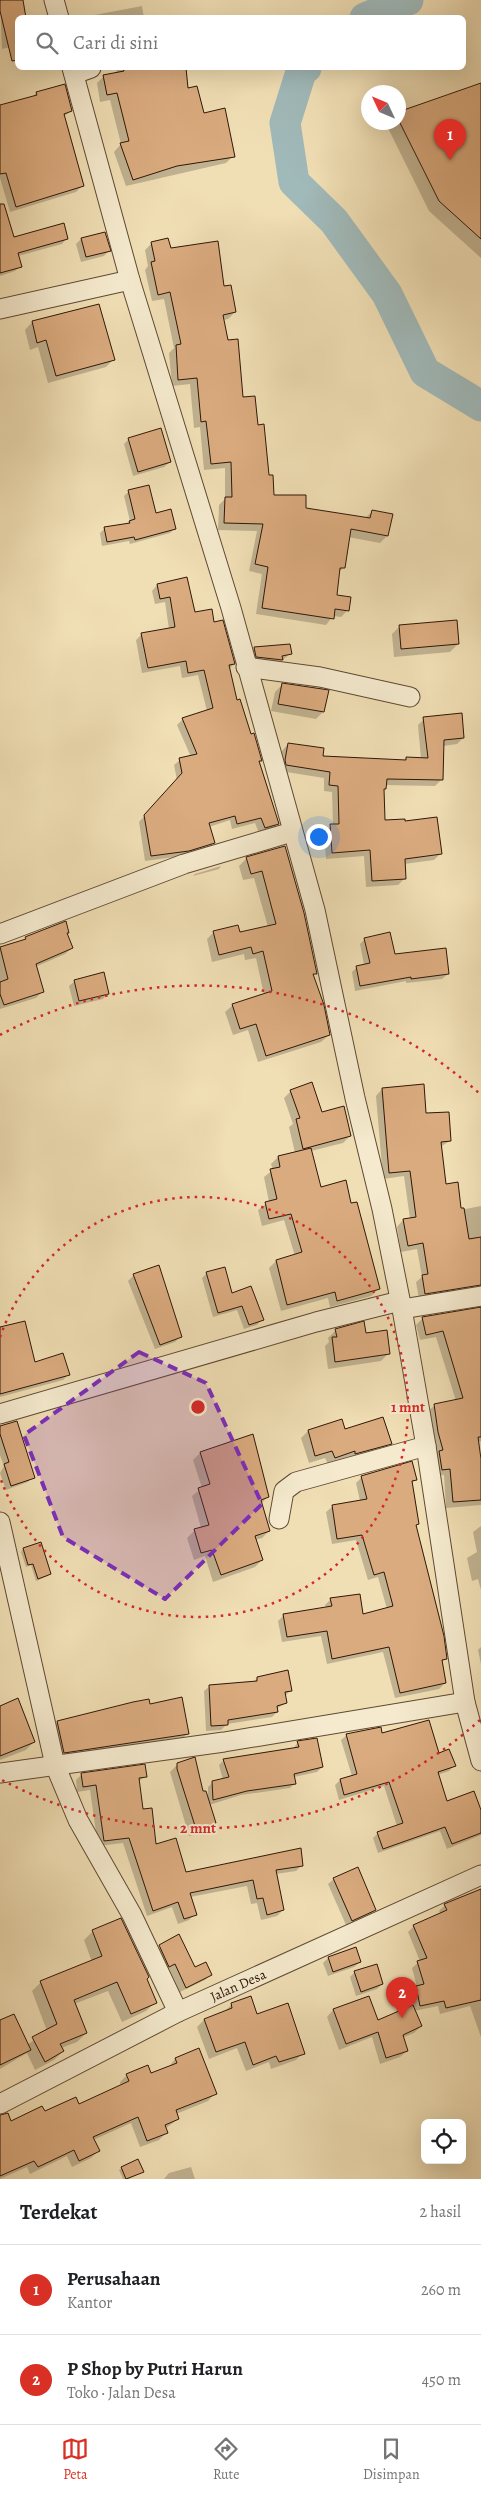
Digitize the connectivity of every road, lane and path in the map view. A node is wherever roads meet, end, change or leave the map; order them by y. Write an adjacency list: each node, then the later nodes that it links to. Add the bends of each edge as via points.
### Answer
1 (54, 0): 2 (street)
2 (58, 15)
3 (79, 70): 4 (street)
4 (130, 280): 5 (street); 6 (street, via 231,608)
5 (0, 309)
6 (246, 667): 7 (street); 8 (street)
7 (410, 697)
8 (292, 832): 9 (street, via 184,864); 11 (street, via 315,910)
9 (0, 934)
10 (481, 1296): 11 (street)
11 (401, 1305): 12 (street, via 316,1322); 13 (street)
12 (0, 1414)
13 (426, 1446): 14 (street, via 296,1482 284,1491); 16 (street)
14 (279, 1519)
15 (0, 1522): 18 (street)
16 (465, 1702): 17 (street); 18 (street, via 224,1742)
17 (481, 1761)
18 (54, 1765): 19 (street); 21 (street, via 78,1820 132,1914)
19 (0, 1773)
20 (481, 1875): 21 (street, Jalan Desa)
21 (178, 2012): 22 (street, Jalan Desa)
22 (0, 2104)

